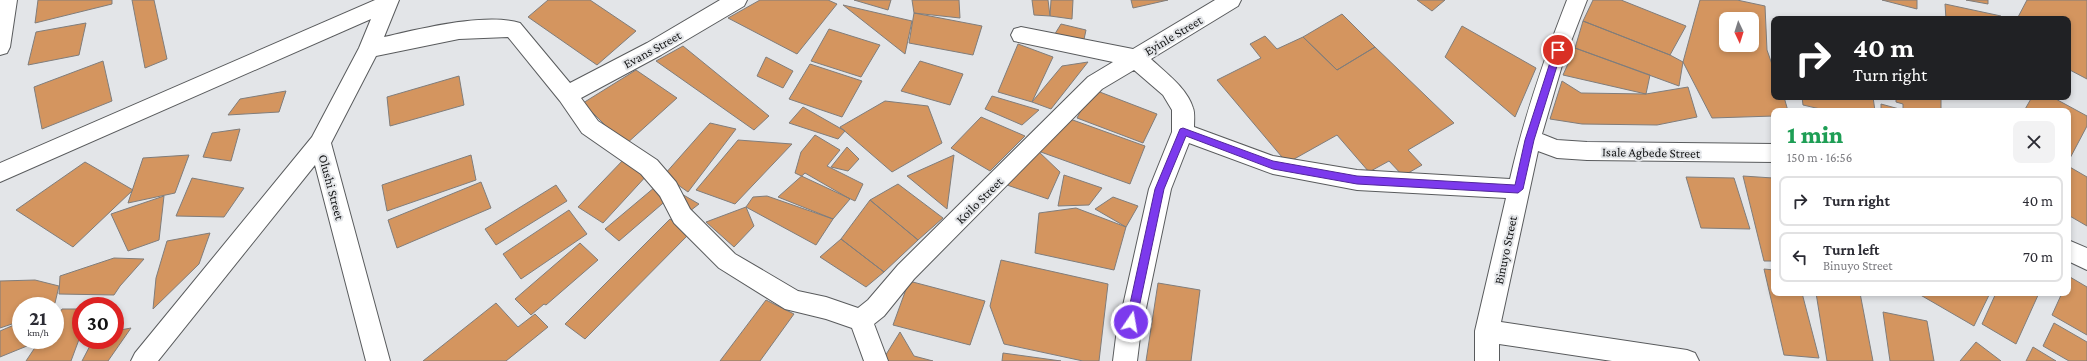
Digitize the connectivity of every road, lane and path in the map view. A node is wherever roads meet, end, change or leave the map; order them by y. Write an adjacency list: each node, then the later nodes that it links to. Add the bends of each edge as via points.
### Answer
1 (7, 0): 7 (street)
2 (737, 0): 10 (street, Evans Street, via 654,49)
3 (1231, 0): 9 (street, Eyinle Street)
4 (1577, 0): 12 (street, Binuyo Street, via 1553,62)
5 (389, 1): 8 (street, Olushi Street); 15 (street)
6 (1021, 35): 9 (street)
7 (0, 46)
8 (369, 50): 10 (street, via 424,36 493,27 513,29); 13 (street, Olushi Street)
9 (1135, 58): 11 (street, via 1170,89 1183,109); 19 (street, Koilo Street, via 1095,83 1068,113 906,272 876,308)
10 (567, 95): 19 (street, via 590,127 649,167 668,189 682,216 727,261 793,301 826,308)
11 (1183, 132): 16 (street, via 1273,165 1357,180); 24 (street, via 1160,189)
12 (1530, 140): 14 (street, Isale Agbede Street, via 1557,149 1587,151); 16 (street, Binuyo Street)
13 (320, 142): 21 (street); 22 (street, Olushi Street)
14 (1771, 153)
15 (0, 173)
16 (1518, 189): 20 (street, Binuyo Street)
17 (2071, 252): 18 (street)
18 (2087, 260)
19 (861, 320): 23 (street)
20 (1487, 331): 25 (street, Binuyo Street); 26 (street)
21 (143, 361)
22 (378, 361)
23 (876, 361)
24 (1125, 361)
25 (1487, 361)
26 (1687, 361)

